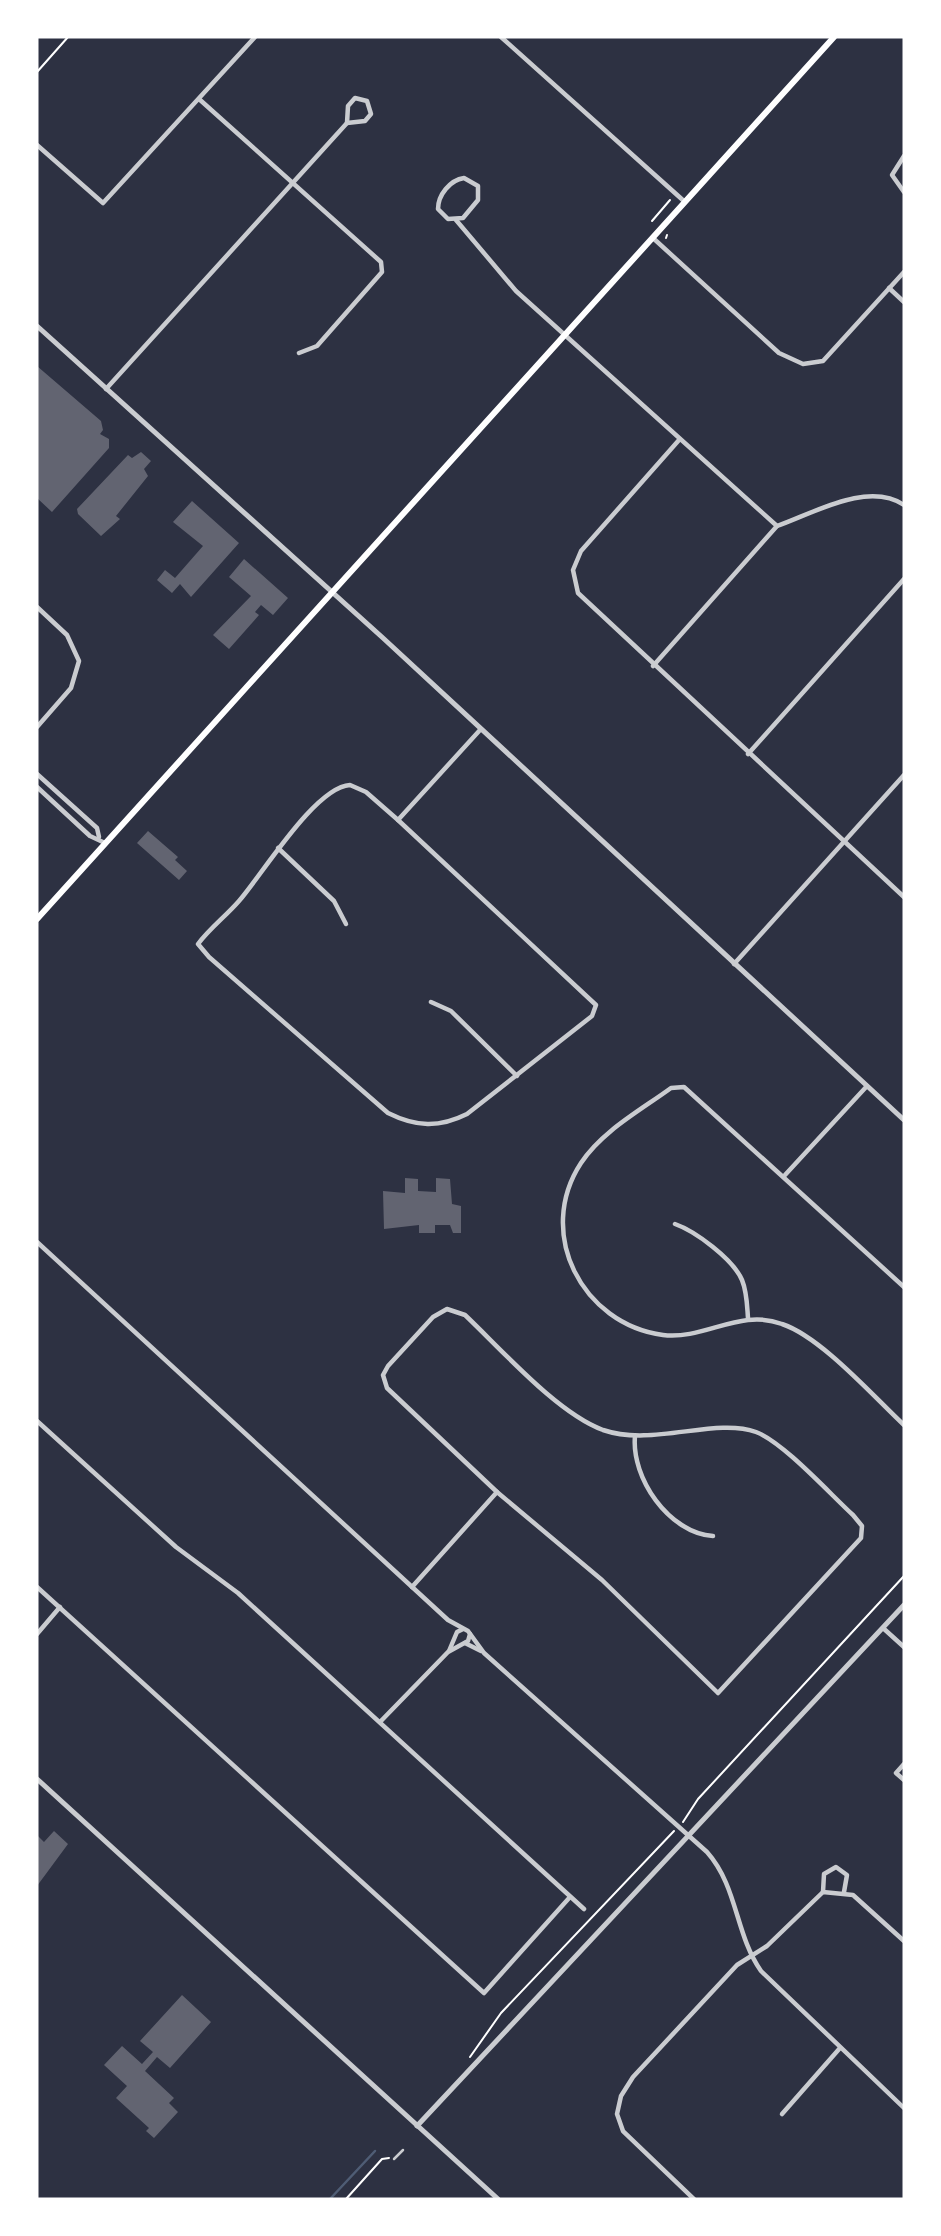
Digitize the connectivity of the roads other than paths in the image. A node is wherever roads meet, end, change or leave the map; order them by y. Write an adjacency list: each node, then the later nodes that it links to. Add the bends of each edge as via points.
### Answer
1 (255, 37): 4 (street)
2 (501, 37): 10 (street)
3 (834, 37): 10 (main road)
4 (199, 99): 6 (street, via 103,203); 8 (street)
5 (347, 123): 5 (street, via 369,118 372,108 367,101 350,101); 8 (street)
6 (37, 145)
7 (904, 156): 9 (street, via 892,175)
8 (292, 183): 18 (street, via 382,267 378,280 318,345); 19 (street)
9 (904, 192)
10 (685, 202): 12 (main road)
11 (456, 220): 11 (street, via 479,197 478,186 469,178 455,180 439,200 443,216); 17 (street, via 509,285)
12 (652, 237): 14 (street, via 779,354 803,364 823,361); 17 (main road)
13 (904, 272): 14 (street)
14 (889, 288): 15 (street)
15 (904, 302)
16 (37, 326): 19 (street)
17 (565, 334): 20 (street); 24 (main road)
18 (299, 353)
19 (106, 389): 24 (street)
20 (679, 440): 22 (street); 26 (street, via 582,551 573,570 583,601)
21 (904, 505): 22 (street, via 887,497 859,497)
22 (777, 526): 26 (street)
23 (904, 579): 29 (street)
24 (332, 592): 28 (street); 34 (main road)
25 (37, 607): 27 (street, via 67,635 79,661 71,688)
26 (653, 666): 29 (street)
27 (37, 727)
28 (480, 730): 33 (street); 40 (street)
29 (748, 754): 35 (street)
30 (37, 774): 34 (street, via 97,828)
31 (904, 775): 35 (street)
32 (37, 787): 34 (street, via 90,836)
33 (398, 820): 36 (street, via 359,788 344,785 322,801); 42 (street, via 596,1005 592,1016)
34 (102, 840): 38 (main road)
35 (845, 842): 37 (street); 40 (street)
36 (278, 848): 39 (street, via 334,901); 42 (street, via 238,903 198,944 208,957 377,1105 404,1121 420,1125 453,1121)
37 (904, 897)
38 (37, 919)
39 (346, 924)
40 (734, 964): 43 (street)
41 (431, 1002): 42 (street, via 451,1011)
42 (517, 1076)
43 (867, 1086): 44 (street); 45 (street)
44 (904, 1120)
45 (785, 1175): 48 (street); 49 (street, via 692,1091 680,1086 623,1122 582,1160 567,1194 562,1221 569,1263 596,1303 634,1328 666,1335)
46 (674, 1224): 49 (street, via 697,1234 738,1272)
47 (37, 1242): 56 (street)
48 (904, 1287)
49 (748, 1318): 51 (street, via 782,1324 807,1337)
50 (37, 1421): 69 (street, via 176,1548 238,1593)
51 (904, 1425)
52 (635, 1436): 53 (street, via 605,1430 575,1415 465,1315 443,1310 388,1366 383,1379 391,1394); 53 (street, via 736,1429 757,1432 853,1515 864,1532 718,1693 593,1572); 54 (street, via 639,1471 651,1493 687,1528)
53 (497, 1492): 56 (street)
54 (713, 1536)
55 (37, 1587): 58 (street)
56 (412, 1587): 59 (street)
57 (904, 1605): 60 (street)
58 (60, 1608): 63 (street); 76 (street, via 484,1993)
59 (448, 1620): 61 (street); 64 (street)
60 (883, 1628): 66 (street); 73 (street)
61 (463, 1629): 62 (street); 64 (street)
62 (469, 1632): 65 (street, via 470,1639); 68 (street)
63 (37, 1633)
64 (456, 1635): 65 (street); 67 (street)
65 (464, 1643): 67 (street); 68 (street)
66 (904, 1647)
67 (448, 1652): 69 (street)
68 (484, 1653): 73 (street)
69 (380, 1722): 76 (street)
70 (904, 1764): 72 (street, via 896,1773)
71 (37, 1779): 83 (street)
72 (904, 1780)
73 (687, 1835): 79 (street, via 712,1857 725,1877); 83 (street)
74 (823, 1892): 75 (street); 75 (street, via 824,1874 836,1867 847,1875); 79 (street)
75 (844, 1892): 78 (street)
76 (570, 1897): 77 (street)
77 (584, 1909)
78 (904, 1941)
79 (751, 1955): 80 (street, via 768,1979); 87 (street, via 633,2077 618,2105 627,2136)
80 (840, 2048): 81 (street); 82 (street)
81 (904, 2108)
82 (782, 2114)
83 (416, 2126): 86 (street)
84 (403, 2150): 85 (lane)
85 (394, 2160)
86 (498, 2199)
87 (694, 2199)

